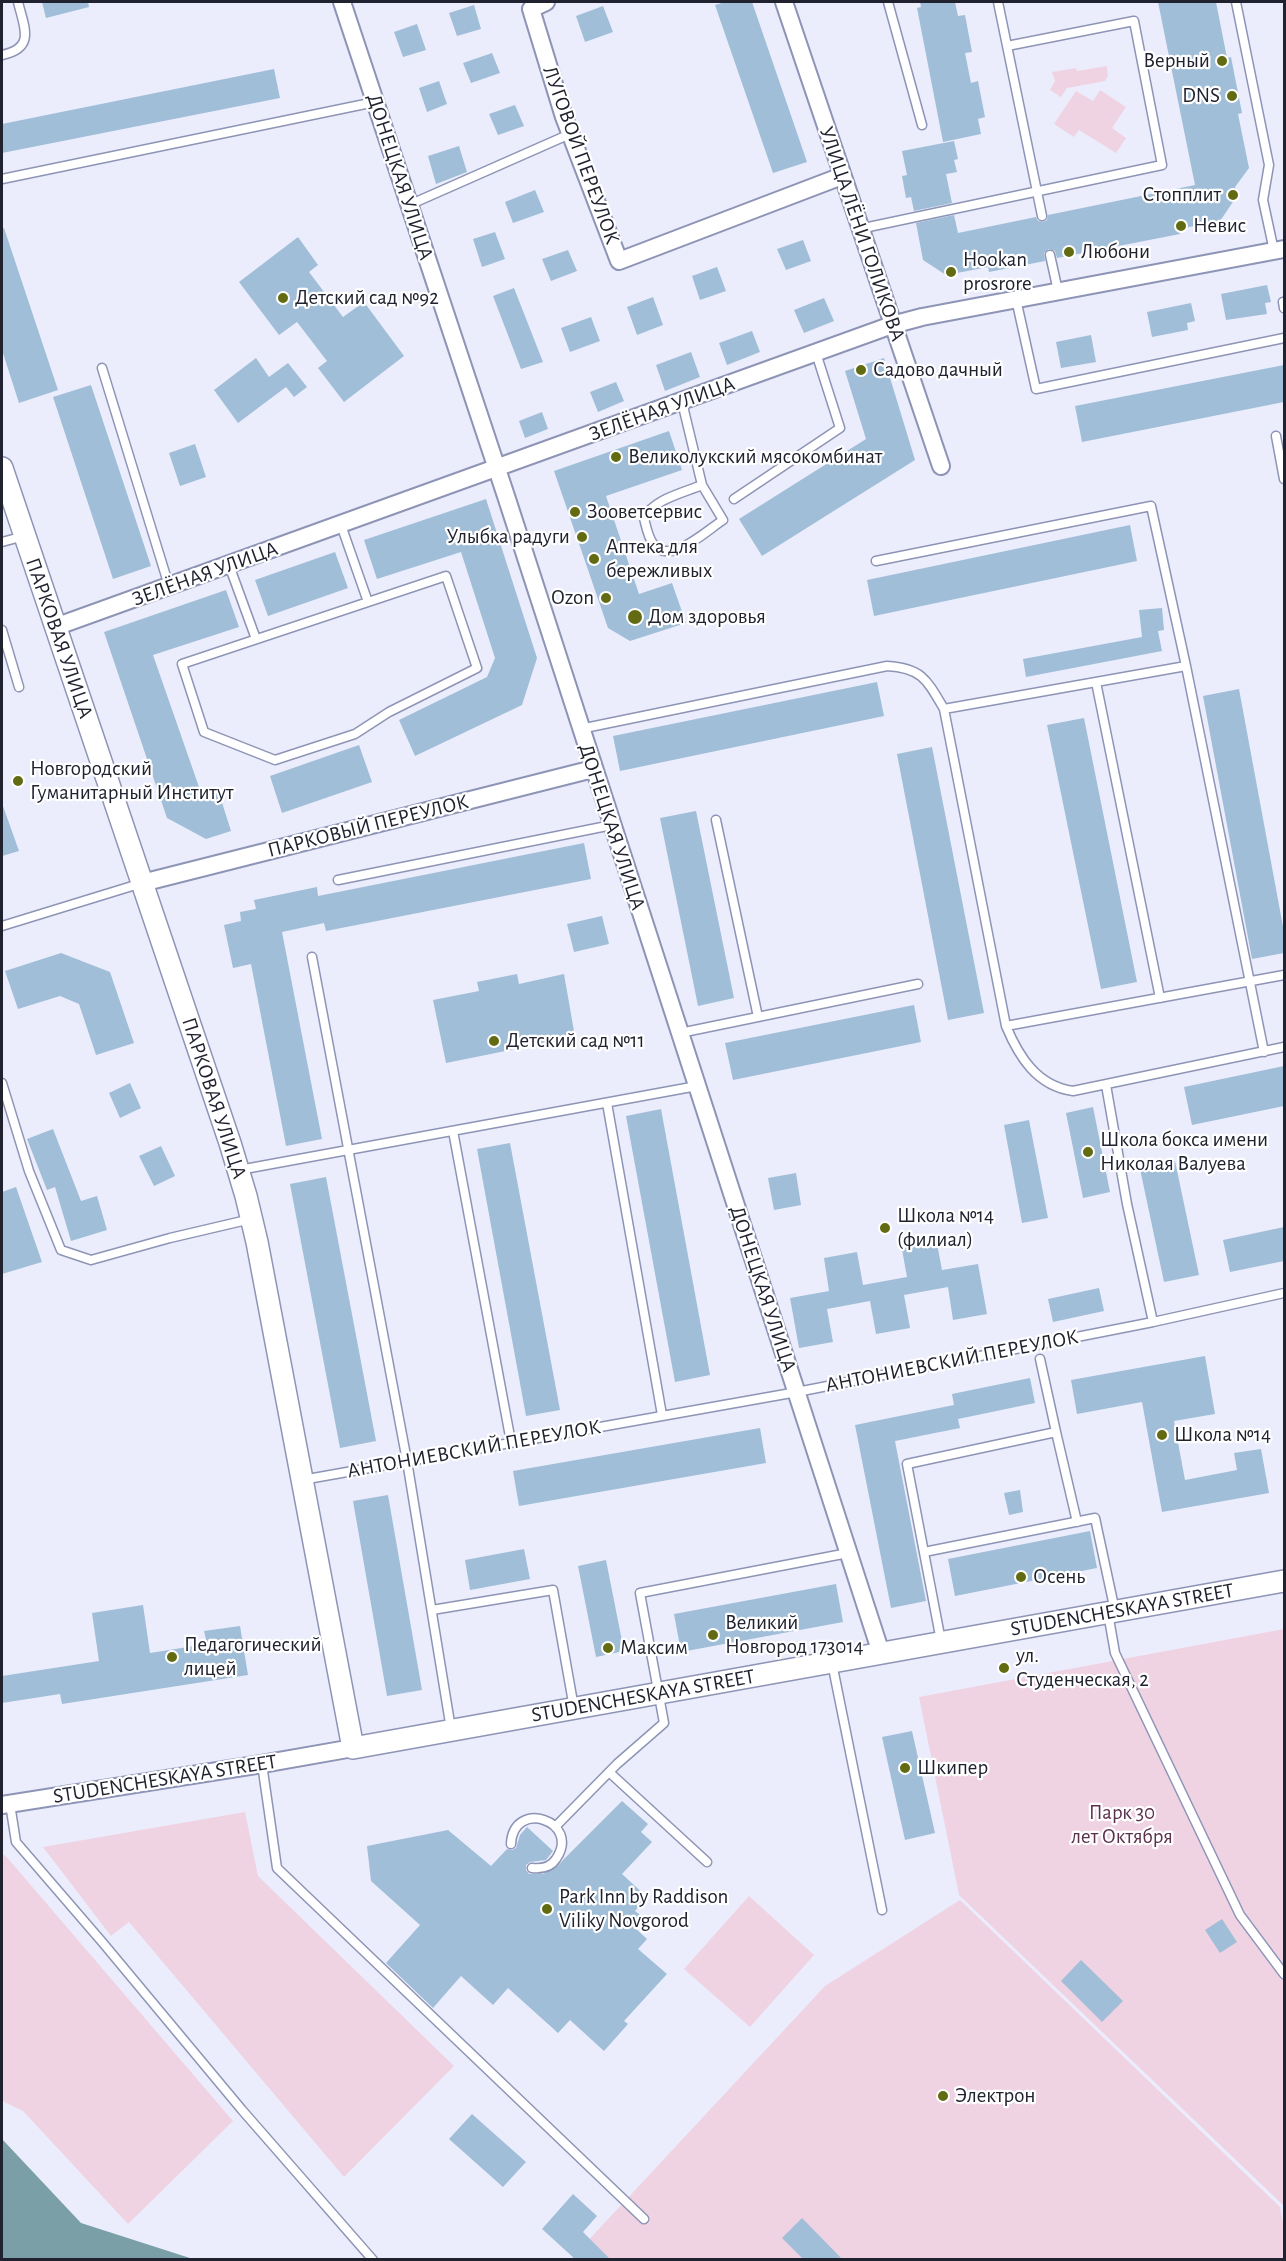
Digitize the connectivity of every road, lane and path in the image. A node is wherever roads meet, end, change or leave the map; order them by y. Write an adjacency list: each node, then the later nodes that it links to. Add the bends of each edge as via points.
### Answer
1 (18, 2): 9 (lane, via 26,34 24,42 20,48)
2 (342, 2): 10 (street, ДОНЕЦКАЯ УЛИЦА)
3 (546, 2): 12 (street, ЛУГОВОЙ ПЕРЕУЛОК, via 531,9)
4 (784, 2): 13 (street, УЛИЦА ЛЁНИ ГОЛИКОВА)
5 (888, 2): 11 (lane)
6 (998, 2): 8 (lane)
7 (1236, 2): 19 (lane, via 1269,165 1263,200)
8 (1007, 46): 15 (lane); 15 (lane, via 1134,21 1162,165)
9 (2, 55)
10 (375, 102): 14 (lane); 16 (street, ДОНЕЦКАЯ УЛИЦА)
11 (922, 126)
12 (570, 134): 13 (street, ЛУГОВОЙ ПЕРЕУЛОК, via 619,261); 16 (lane)
13 (842, 176): 18 (street, УЛИЦА ЛЁНИ ГОЛИКОВА)
14 (2, 179)
15 (1037, 190): 17 (lane); 18 (lane)
16 (409, 205): 31 (street, ДОНЕЦКАЯ УЛИЦА)
17 (1042, 216)
18 (860, 229): 23 (street, УЛИЦА ЛЁНИ ГОЛИКОВА)
19 (1279, 250): 21 (street, ЗЕЛЁНАЯ УЛИЦА)
20 (1050, 255): 21 (lane)
21 (1058, 291): 22 (street, ЗЕЛЁНАЯ УЛИЦА)
22 (1016, 299): 23 (street, ЗЕЛЁНАЯ УЛИЦА); 24 (lane, via 1036,389)
23 (892, 325): 25 (street, ЗЕЛЁНАЯ УЛИЦА); 29 (street, УЛИЦА ЛЁНИ ГОЛИКОВА)
24 (1284, 338)
25 (816, 353): 27 (street, ЗЕЛЁНАЯ УЛИЦА); 34 (lane, via 840,428)
26 (102, 368): 40 (lane)
27 (682, 402): 31 (street, ЗЕЛЁНАЯ УЛИЦА); 33 (lane)
28 (1276, 436): 32 (lane)
29 (941, 466)
30 (2, 468): 36 (street, ПАРКОВАЯ УЛИЦА)
31 (496, 469): 35 (street, ЗЕЛЁНАЯ УЛИЦА); 49 (street, ДОНЕЦКАЯ УЛИЦА)
32 (1284, 479)
33 (702, 485): 33 (lane, via 648,511 644,518 652,543 658,548 677,551 723,520)
34 (734, 499)
35 (341, 525): 39 (street, ЗЕЛЁНАЯ УЛИЦА); 41 (lane)
36 (24, 536): 37 (lane); 42 (street, ПАРКОВАЯ УЛИЦА)
37 (2, 542)
38 (876, 561): 45 (lane, via 1151,506)
39 (229, 565): 40 (street, ЗЕЛЁНАЯ УЛИЦА); 44 (lane)
40 (169, 586): 42 (street, ЗЕЛЁНАЯ УЛИЦА)
41 (368, 602): 44 (lane); 44 (lane, via 446,576 477,668 389,712 355,734 276,760 204,732 182,664)
42 (55, 627): 54 (street, ПАРКОВАЯ УЛИЦА)
43 (2, 630): 47 (lane)
44 (256, 639)
45 (1186, 666): 46 (lane); 58 (lane)
46 (1096, 682): 48 (lane); 60 (lane)
47 (19, 687)
48 (944, 709): 49 (lane, via 918,673 906,667 887,666); 62 (lane)
49 (580, 729): 50 (street, ДОНЕЦКАЯ УЛИЦА)
50 (593, 769): 52 (street, ДОНЕЦКАЯ УЛИЦА); 54 (street, ПАРКОВЫЙ ПЕРЕУЛОК)
51 (716, 820): 61 (lane)
52 (612, 825): 53 (lane); 63 (street, ДОНЕЦКАЯ УЛИЦА)
53 (338, 880)
54 (142, 883): 55 (lane); 72 (street, ПАРКОВАЯ УЛИЦА)
55 (2, 926)
56 (312, 957): 71 (lane)
57 (1284, 975): 58 (lane)
58 (1250, 982): 60 (lane); 65 (lane)
59 (918, 984): 61 (lane)
60 (1160, 998): 62 (lane)
61 (758, 1017): 63 (lane)
62 (1006, 1026): 67 (lane, via 1024,1063 1051,1085 1073,1091)
63 (680, 1033): 68 (street, ДОНЕЦКАЯ УЛИЦА)
64 (1284, 1047): 65 (lane)
65 (1264, 1052): 67 (lane)
66 (2, 1083): 73 (lane, via 29,1171 61,1250 91,1260)
67 (1106, 1085): 75 (lane)
68 (697, 1086): 69 (lane); 77 (street, ДОНЕЦКАЯ УЛИЦА)
69 (607, 1103): 70 (lane); 78 (lane)
70 (453, 1131): 71 (lane); 80 (lane)
71 (350, 1150): 72 (lane); 81 (lane)
72 (238, 1170): 73 (street, ПАРКОВАЯ УЛИЦА)
73 (252, 1219): 82 (street, ПАРКОВАЯ УЛИЦА)
74 (1284, 1293): 75 (lane, АНТОНИЕВСКИЙ ПЕРЕУЛОК)
75 (1153, 1322): 77 (lane, АНТОНИЕВСКИЙ ПЕРЕУЛОК)
76 (1040, 1359): 79 (lane)
77 (796, 1392): 78 (lane, АНТОНИЕВСКИЙ ПЕРЕУЛОК); 84 (street, ДОНЕЦКАЯ УЛИЦА)
78 (662, 1415): 80 (lane, АНТОНИЕВСКИЙ ПЕРЕУЛОК)
79 (1056, 1432): 83 (lane); 85 (lane, via 907,1464)
80 (511, 1442): 81 (lane, АНТОНИЕВСКИЙ ПЕРЕУЛОК)
81 (407, 1461): 82 (lane, АНТОНИЕВСКИЙ ПЕРЕУЛОК); 87 (lane)
82 (302, 1480): 95 (street, ПАРКОВАЯ УЛИЦА)
83 (1077, 1522): 85 (lane); 88 (lane, via 1095,1518)
84 (848, 1552): 90 (street, ДОНЕЦКАЯ УЛИЦА); 92 (lane, via 640,1593)
85 (924, 1552): 89 (lane)
86 (1284, 1581): 88 (street, STUDENCHESKAYA STREET)
87 (432, 1610): 93 (lane, via 553,1590); 94 (lane)
88 (1111, 1612): 89 (street, STUDENCHESKAYA STREET); 104 (lane, via 1115,1653 1240,1915)
89 (941, 1642): 90 (street, STUDENCHESKAYA STREET)
90 (880, 1653): 91 (street, STUDENCHESKAYA STREET)
91 (832, 1662): 92 (street, STUDENCHESKAYA STREET); 103 (lane)
92 (658, 1693): 93 (street, STUDENCHESKAYA STREET); 97 (lane, via 664,1722)
93 (574, 1708): 94 (street, STUDENCHESKAYA STREET)
94 (452, 1730): 95 (street, STUDENCHESKAYA STREET)
95 (353, 1748): 96 (street, STUDENCHESKAYA STREET)
96 (262, 1764): 98 (street, STUDENCHESKAYA STREET); 105 (lane, via 277,1868)
97 (609, 1772): 99 (lane); 101 (lane)
98 (6, 1804): 106 (lane, via 16,1842)
99 (556, 1826): 100 (lane, via 544,1819 531,1818 519,1824 511,1836); 102 (lane, via 562,1839 561,1852 553,1863 541,1869)
100 (511, 1845)
101 (707, 1862)
102 (532, 1868)
103 (882, 1910)
104 (1284, 1974)
105 (644, 2219)
106 (373, 2259)

